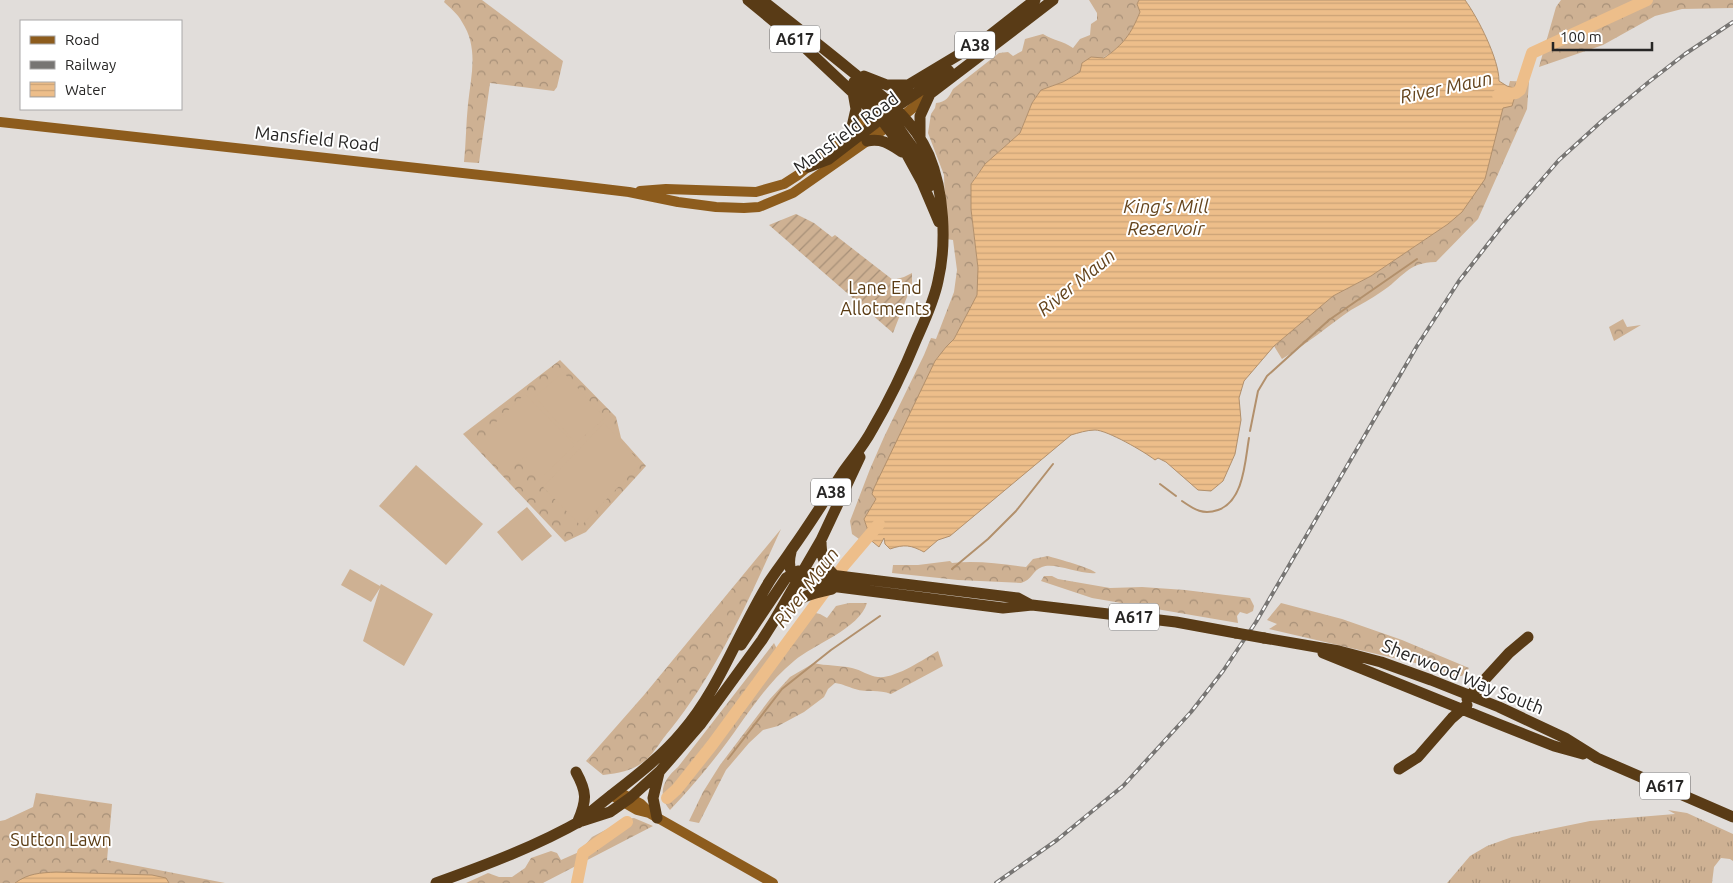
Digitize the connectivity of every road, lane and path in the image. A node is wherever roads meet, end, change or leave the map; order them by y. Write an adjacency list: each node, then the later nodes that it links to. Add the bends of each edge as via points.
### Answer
1 (748, 0): 9 (highway, A617)
2 (762, 0): 5 (highway, A617)
3 (1035, 0): 8 (highway, Mansfield Road / A38, via 985,39)
4 (1054, 0): 6 (highway, Mansfield Road / A38)
5 (811, 37): 7 (highway, A617); 11 (highway, via 822,54)
6 (971, 62): 10 (highway, Mansfield Road / A38); 11 (highway, via 946,72)
7 (851, 71): 8 (highway, via 888,85); 11 (highway, A617, via 874,88)
8 (910, 84): 11 (highway, Mansfield Road / A38)
9 (852, 92): 11 (highway, A617); 13 (highway, via 856,109)
10 (930, 94): 11 (main road, Mansfield Road); 14 (highway, via 920,116)
11 (888, 114): 13 (main road, Mansfield Road); 14 (highway, A617); 15 (main road, Mansfield Road); 16 (highway, A617); 17 (highway, via 829,160); 19 (highway, via 908,138 924,166)
12 (0, 122): 18 (main road, Mansfield Road)
13 (850, 131): 17 (main road, Mansfield Road)
14 (921, 138): 20 (highway, A38, via 940,192)
15 (867, 141): 16 (highway, via 888,142); 18 (main road, Mansfield Road, via 793,193 759,207 711,206)
16 (909, 158): 19 (highway, A617)
17 (808, 167): 18 (main road, Mansfield Road, via 784,184 756,192 666,189)
18 (629, 192)
19 (931, 203): 20 (highway, A38)
20 (942, 227): 21 (highway, A38, via 942,257 934,296 903,372)
21 (870, 433): 22 (highway, A38); 23 (highway, A38)
22 (821, 540): 24 (highway, via 822,558); 25 (highway, A38)
23 (791, 551): 25 (highway, via 789,565); 31 (highway, A38, via 758,600)
24 (830, 573): 25 (highway, Sherwood Way South); 27 (highway, Sherwood Way South / A617, via 1018,598)
25 (798, 575): 26 (highway, A617); 28 (highway, A38); 31 (highway, via 781,585)
26 (817, 589): 27 (highway, Sherwood Way South / A617, via 841,588 1004,608); 28 (highway, A617, via 799,599)
27 (1032, 605): 30 (highway, Sherwood Way South / A617, bridge, via 1176,622)
28 (774, 621): 36 (highway, A38, via 705,718)
29 (1528, 637): 32 (highway, via 1509,653)
30 (1309, 647): 32 (highway, Sherwood Way South / A617); 32 (highway, Sherwood Way South / A617, via 1339,651 1353,660)
31 (726, 664): 37 (highway, A38, via 711,693 681,734)
32 (1466, 702): 33 (highway, Sherwood Way South / A617, via 1554,746); 33 (highway, Sherwood Way South / A617, via 1565,738); 34 (highway, via 1418,757)
33 (1597, 758): 39 (highway, Sherwood Way South / A617)
34 (1400, 769)
35 (576, 772): 40 (highway, via 585,795)
36 (660, 772): 37 (highway, A38); 38 (highway, via 652,798)
37 (620, 796): 38 (main road, via 638,810); 40 (highway, A38, via 607,814)
38 (653, 815): 42 (main road)
39 (1733, 817)
40 (578, 823): 41 (highway, A38)
41 (436, 883)
42 (773, 883)

